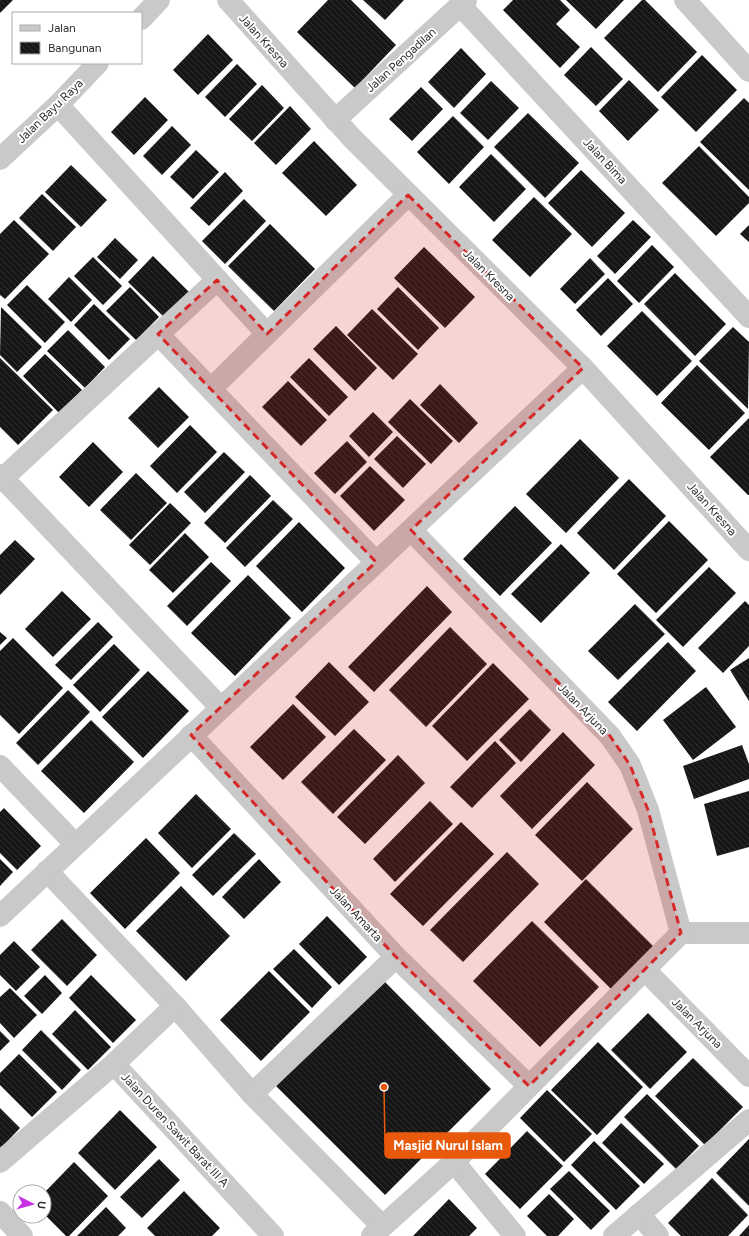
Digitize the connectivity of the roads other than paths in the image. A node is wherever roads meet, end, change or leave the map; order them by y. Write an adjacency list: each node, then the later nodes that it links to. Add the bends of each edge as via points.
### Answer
1 (159, 0): 5 (street)
2 (228, 0): 9 (street, Jalan Kresna)
3 (685, 0): 7 (street)
4 (463, 3): 9 (street, Jalan Pengadilan); 13 (street, Jalan Bima)
5 (142, 18)
6 (97, 64): 8 (street, Jalan Bayu Raya)
7 (749, 71)
8 (58, 105): 10 (street, Jalan Bayu Raya); 12 (street)
9 (335, 120): 11 (street, Jalan Kresna)
10 (0, 159)
11 (408, 195): 15 (street); 16 (street, Jalan Kresna)
12 (217, 280): 14 (street); 15 (street)
13 (749, 317)
14 (158, 334): 17 (street); 18 (street)
15 (267, 334): 17 (street)
16 (583, 368): 19 (street); 20 (street, Jalan Kresna)
17 (211, 389): 21 (street)
18 (1, 478): 22 (street)
19 (411, 530): 21 (street); 28 (street, Jalan Arjuna, via 610,736 630,765 648,810)
20 (749, 550)
21 (376, 562): 22 (street)
22 (221, 708): 23 (street)
23 (191, 735): 25 (street); 30 (street, Jalan Amarta)
24 (0, 766): 25 (street)
25 (75, 844): 26 (street)
26 (47, 871): 27 (street); 32 (street)
27 (0, 916)
28 (681, 933): 29 (street); 31 (street)
29 (749, 933)
30 (396, 957): 35 (street, Jalan Amarta); 36 (street)
31 (645, 970): 34 (street, Jalan Arjuna); 35 (street)
32 (175, 1006): 33 (street, Jalan Duren Sawit Barat III A); 36 (street)
33 (114, 1064): 38 (street); 44 (street, Jalan Duren Sawit Barat III A)
34 (747, 1071)
35 (530, 1086): 39 (street)
36 (252, 1094): 42 (street)
37 (749, 1120): 41 (street)
38 (0, 1162)
39 (454, 1162): 42 (street); 45 (street)
40 (0, 1212): 43 (street)
41 (639, 1214): 46 (street); 47 (street)
42 (377, 1231)
43 (22, 1236)
44 (273, 1236)
45 (515, 1236)
46 (614, 1236)
47 (658, 1236)

